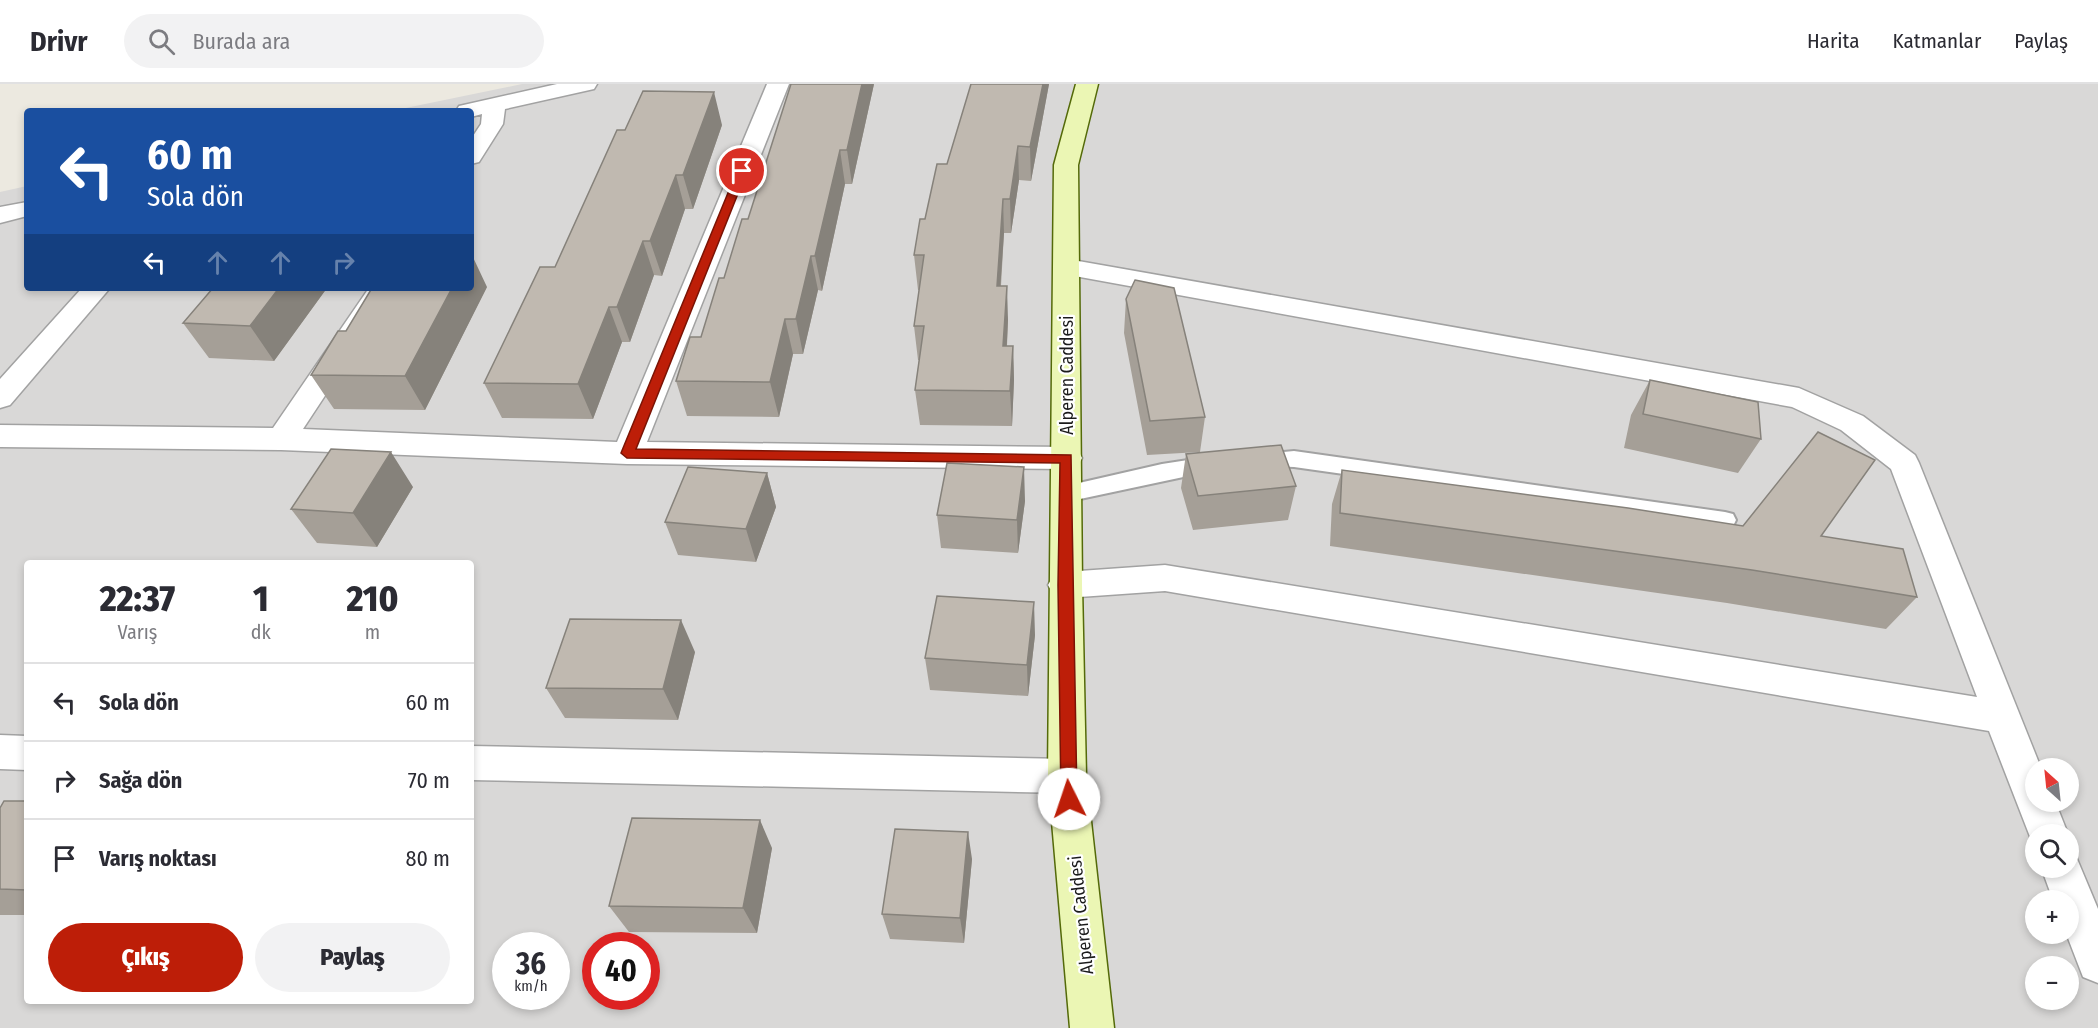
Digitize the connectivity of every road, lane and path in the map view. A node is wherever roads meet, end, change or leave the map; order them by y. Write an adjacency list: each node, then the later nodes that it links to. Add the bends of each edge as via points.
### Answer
1 (586, 84): 4 (street)
2 (778, 84): 15 (street)
3 (1087, 84): 9 (street, Alperen Caddesi, via 1066,165)
4 (494, 105): 5 (street); 6 (street, via 492,124)
5 (474, 109)
6 (474, 152)
7 (24, 210): 8 (street)
8 (0, 215)
9 (1066, 267): 16 (street, Alperen Caddesi); 20 (street, via 1800,398 1826,409 1871,435 1904,463)
10 (94, 291): 12 (street)
11 (381, 291): 14 (street)
12 (0, 398)
13 (0, 436): 14 (street)
14 (281, 439): 15 (street)
15 (627, 453): 16 (street)
16 (1066, 458): 17 (street, Alperen Caddesi)
17 (1066, 494): 18 (lane, via 1162,472 1251,460 1294,459); 19 (street, Alperen Caddesi)
18 (1725, 520)
19 (1065, 585): 20 (street, via 1165,578); 24 (street, Alperen Caddesi)
20 (2002, 717): 25 (street)
21 (0, 752): 22 (street)
22 (24, 753)
23 (474, 763): 24 (street)
24 (1067, 776): 28 (street, Alperen Caddesi)
25 (2044, 824)
26 (2065, 878): 27 (street)
27 (2098, 962)
28 (1092, 1028)

